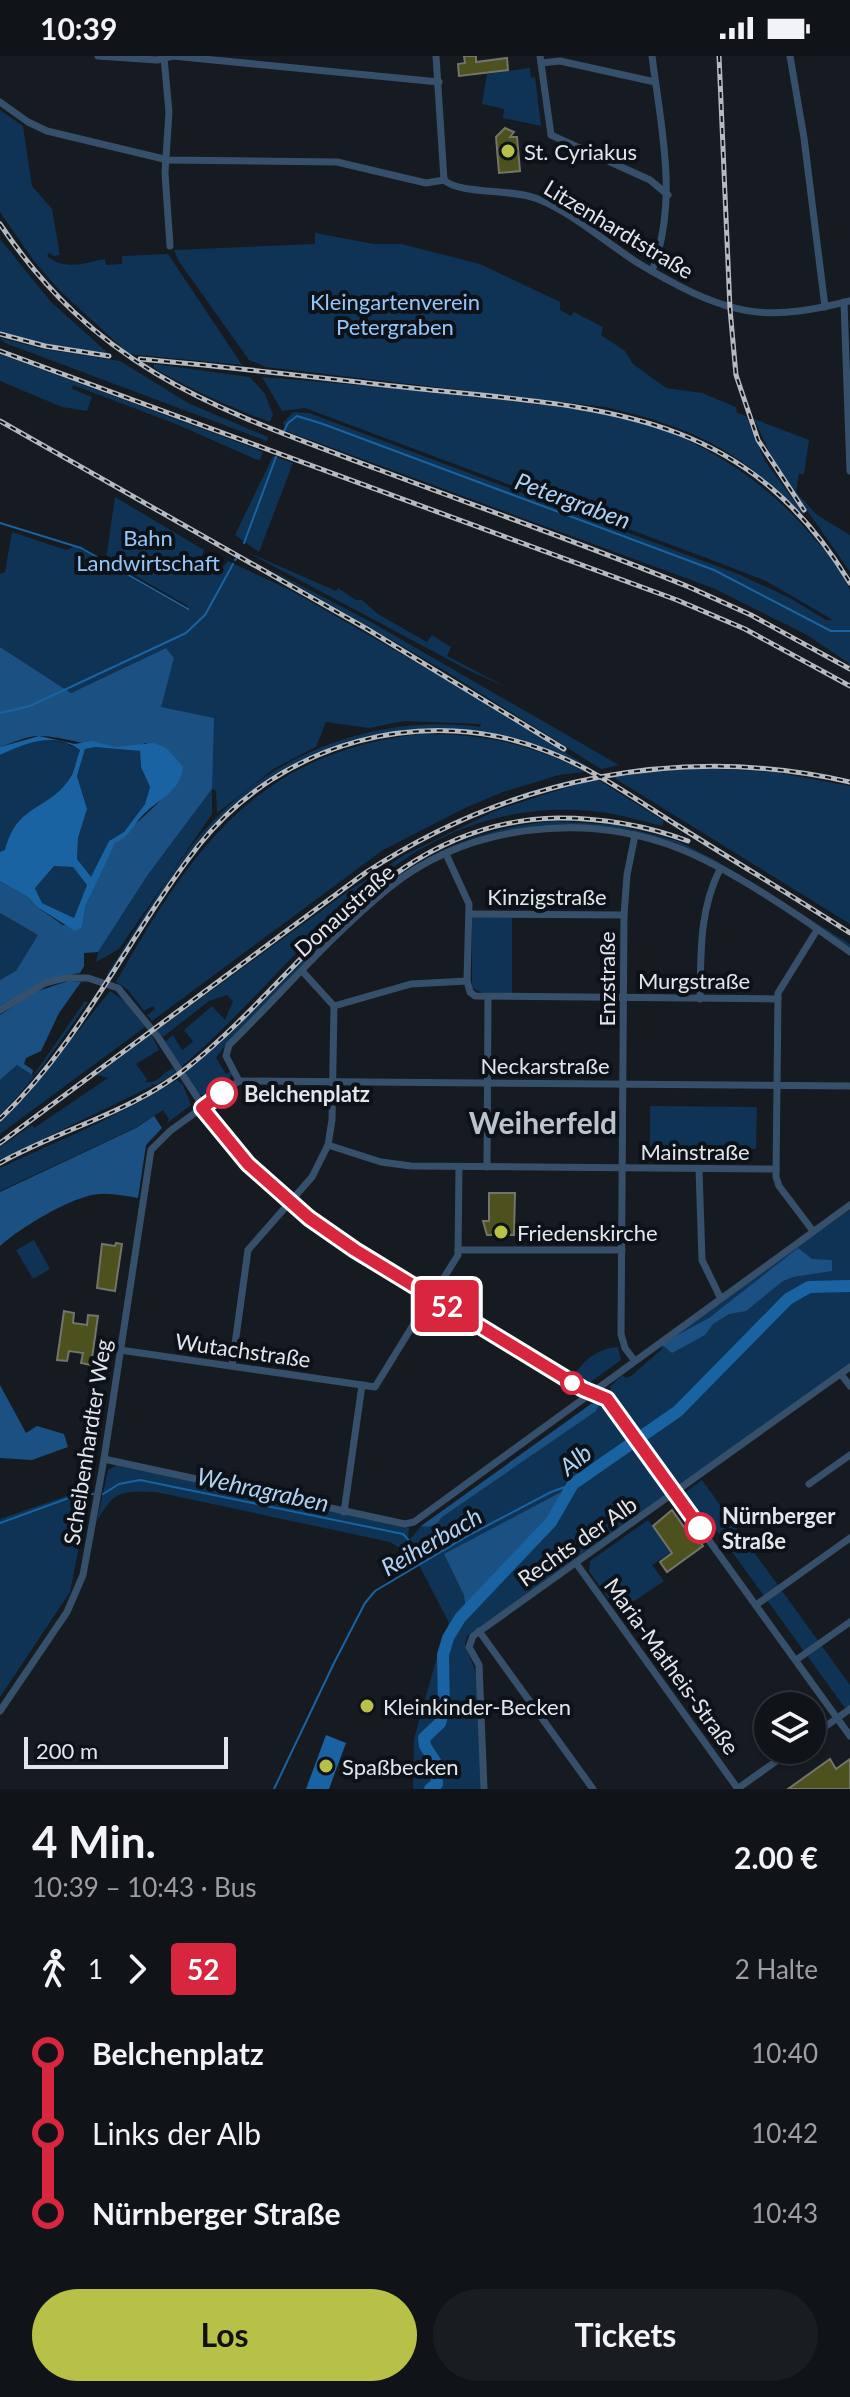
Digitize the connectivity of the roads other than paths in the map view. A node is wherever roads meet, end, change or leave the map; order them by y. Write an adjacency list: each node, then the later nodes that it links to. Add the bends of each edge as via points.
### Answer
1 (98, 56): 5 (street)
2 (436, 56): 7 (street)
3 (652, 56): 8 (street)
4 (790, 56): 18 (street)
5 (164, 58): 7 (street); 10 (street)
6 (541, 59): 8 (street); 13 (street, via 551,135)
7 (439, 82): 12 (street)
8 (655, 82): 11 (street)
9 (0, 102): 10 (street, Litzenhardtstraße, via 47,131)
10 (168, 160): 12 (street, Litzenhardtstraße, via 337,162 426,183); 15 (street)
11 (666, 170): 13 (street); 14 (street)
12 (444, 180): 16 (street, Litzenhardtstraße, via 451,186 506,190 545,202)
13 (650, 180): 14 (street)
14 (668, 195): 16 (street, via 664,237)
15 (170, 246)
16 (652, 271): 18 (street, Litzenhardtstraße, via 735,311)
17 (847, 301): 18 (street, Litzenhardtstraße); 19 (street)
18 (825, 307)
19 (850, 471)
20 (635, 835): 21 (street, Donaustraße, via 583,828 523,831); 22 (street, Donaustraße); 24 (street, Enzstraße)
21 (446, 854): 23 (street); 27 (street, Donaustraße, via 390,887)
22 (720, 869): 25 (street, Donaustraße); 31 (street, via 702,922)
23 (470, 914): 24 (street, Kinzigstraße); 28 (street)
24 (624, 915): 30 (street, Enzstraße)
25 (817, 930): 26 (street, Donaustraße); 32 (street)
26 (850, 952)
27 (303, 972): 33 (street); 35 (street, Donaustraße, via 227,1048 227,1061)
28 (467, 981): 29 (street, via 470,992); 33 (street, via 411,984)
29 (488, 997): 30 (street, Murgstraße); 38 (street)
30 (625, 998): 31 (street, Murgstraße); 37 (street, Enzstraße)
31 (700, 999): 32 (street, Murgstraße)
32 (778, 999): 39 (street)
33 (334, 1006): 36 (street)
34 (0, 1010): 41 (street, via 52,981 88,978 114,986 150,1026)
35 (239, 1081): 36 (street, Neckarstraße); 41 (street)
36 (332, 1082): 38 (street, Neckarstraße); 42 (street)
37 (625, 1083): 38 (street, Neckarstraße); 39 (street, Neckarstraße); 45 (street, Enzstraße)
38 (487, 1084): 44 (street)
39 (777, 1085): 40 (street, Neckarstraße); 47 (street)
40 (850, 1086)
41 (202, 1108): 48 (street); 55 (street, Scheibenhardter Weg, via 158,1141 149,1156)
42 (328, 1145): 43 (street, Mainstraße, via 399,1166); 48 (street, via 312,1177)
43 (459, 1167): 44 (street, Mainstraße); 51 (street)
44 (487, 1167): 45 (street, Mainstraße)
45 (623, 1168): 46 (street, Mainstraße); 52 (street, Enzstraße)
46 (699, 1169): 47 (street, Mainstraße); 54 (street, via 702,1260)
47 (776, 1169): 50 (street, via 779,1186)
48 (289, 1203): 53 (street); 57 (street, via 248,1250)
49 (850, 1205): 50 (street)
50 (813, 1231): 54 (street)
51 (458, 1250): 52 (street); 53 (street)
52 (622, 1250): 56 (street, Enzstraße, via 621,1338)
53 (432, 1297): 60 (street, via 375,1387); 62 (street)
54 (720, 1297): 56 (street)
55 (120, 1350): 57 (street, Wutachstraße); 64 (street, Scheibenhardter Weg)
56 (634, 1360): 62 (street)
57 (232, 1366): 60 (street, Wutachstraße)
58 (850, 1367): 59 (street, Rechts der Alb)
59 (841, 1374): 61 (street); 66 (street, Rechts der Alb)
60 (362, 1385): 67 (street)
61 (850, 1386)
62 (594, 1394): 66 (street, via 607,1399); 67 (street, via 414,1522)
63 (850, 1455): 65 (street)
64 (104, 1459): 67 (street); 75 (street, Scheibenhardter Weg, via 75,1598)
65 (809, 1484)
66 (675, 1493): 69 (street, Rechts der Alb); 70 (street)
67 (344, 1512)
68 (850, 1538): 70 (street)
69 (576, 1563): 72 (street, Rechts der Alb); 82 (street, Maria-Matheis-Straße)
70 (756, 1605): 73 (street)
71 (850, 1622): 73 (street)
72 (479, 1631): 80 (street, via 469,1644 479,1665); 81 (street)
73 (796, 1660): 76 (street)
74 (850, 1709): 76 (street)
75 (0, 1711)
76 (837, 1718): 77 (street); 78 (street)
77 (826, 1726)
78 (850, 1736)
79 (773, 1764): 82 (street)
80 (484, 1789)
81 (593, 1789)
82 (738, 1789)

